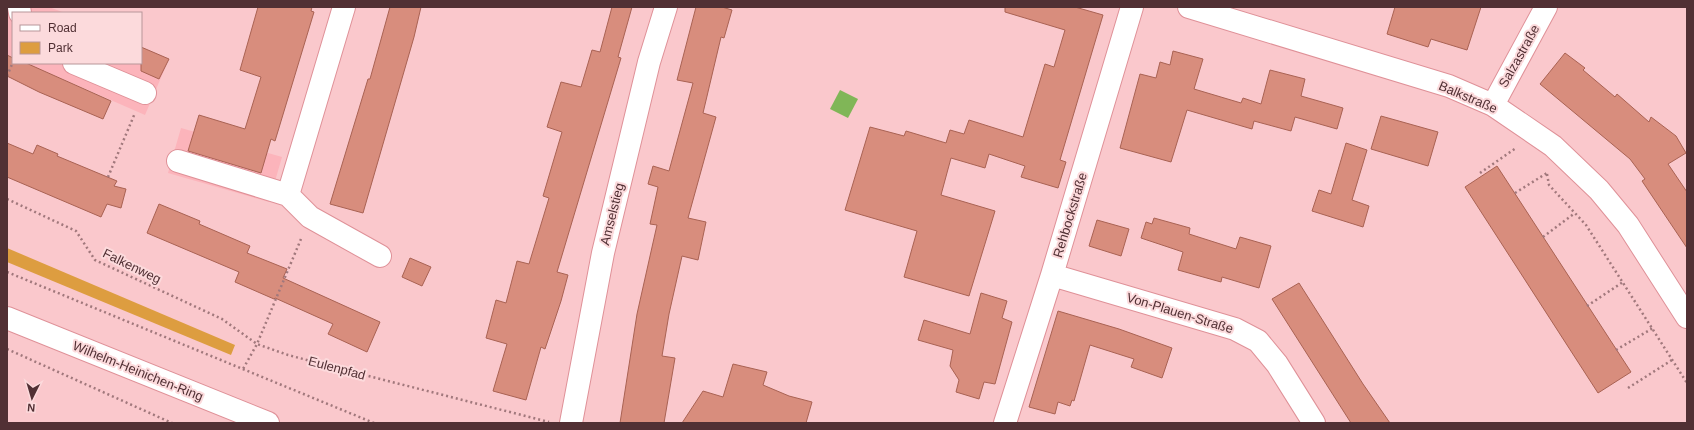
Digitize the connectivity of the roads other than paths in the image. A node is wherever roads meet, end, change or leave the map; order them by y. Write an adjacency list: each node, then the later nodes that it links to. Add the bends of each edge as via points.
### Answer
1 (344, 7): 10 (street)
2 (666, 7): 16 (street, Amselstieg, via 649,62 603,253)
3 (1132, 7): 12 (street, Rehbockstraße)
4 (1189, 7): 8 (street, Balkstraße, via 1449,86)
5 (1546, 7): 8 (street, Salzastraße)
6 (76, 64): 7 (street)
7 (140, 102)
8 (1493, 105): 14 (street, Balkstraße, via 1553,146 1604,196 1628,226)
9 (178, 161): 10 (street)
10 (288, 195): 11 (street, via 310,217)
11 (380, 256)
12 (1052, 275): 17 (street, Rehbockstraße); 18 (street, Von-Plauen-Straße, via 1235,329 1258,341 1277,364)
13 (7, 318): 15 (street, Wilhelm-Heinichen-Ring)
14 (1687, 318)
15 (268, 423)
16 (571, 423)
17 (1005, 423)
18 (1314, 423)

